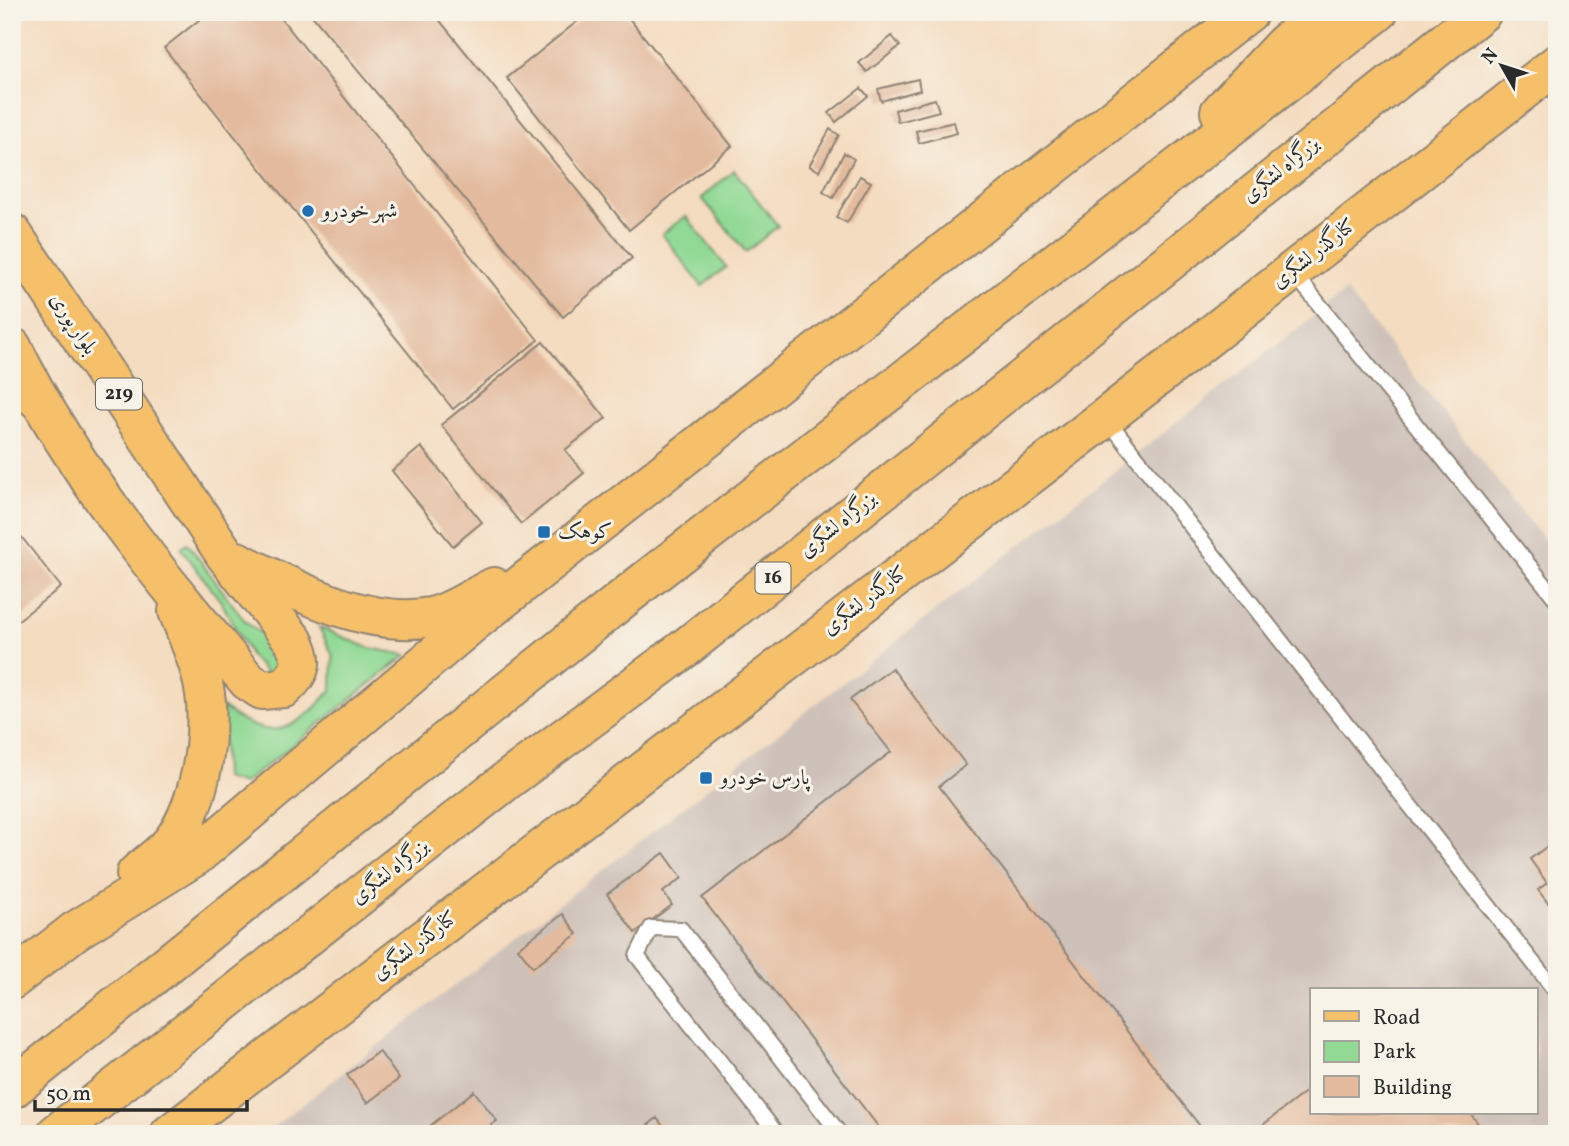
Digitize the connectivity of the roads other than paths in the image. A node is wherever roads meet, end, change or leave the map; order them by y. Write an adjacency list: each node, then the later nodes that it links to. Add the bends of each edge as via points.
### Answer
1 (1249, 12): 12 (main road)
2 (1321, 12): 6 (main road, via 1284,44)
3 (1378, 12): 6 (main road)
4 (1482, 12): 20 (main road, بزرگراه لشگری / 16, via 684,649 506,781)
5 (1557, 64): 8 (main road, کنارگذر لشگری)
6 (1136, 202): 19 (main road, via 640,585)
7 (12, 233): 13 (main road, بلوار پوری / 219)
8 (1292, 271): 11 (main road, کنارگذر لشگری); 15 (lane)
9 (12, 346): 10 (main road)
10 (25, 387): 14 (main road)
11 (1106, 417): 18 (lane); 21 (main road, کنارگذر لشگری)
12 (568, 549): 13 (main road, via 433,617 386,620 302,593); 16 (main road, via 475,621 196,856)
13 (226, 555): 14 (main road, بلوار پوری, via 302,656 300,671 284,688 262,690 248,681)
14 (171, 589): 16 (main road, via 206,702 194,800 171,842)
15 (1557, 600)
16 (75, 931): 17 (main road)
17 (12, 980)
18 (1557, 993)
19 (12, 1089)
20 (57, 1134)
21 (170, 1134)
22 (777, 1134): 23 (lane, via 637,956 651,928 681,929)
23 (840, 1134)

